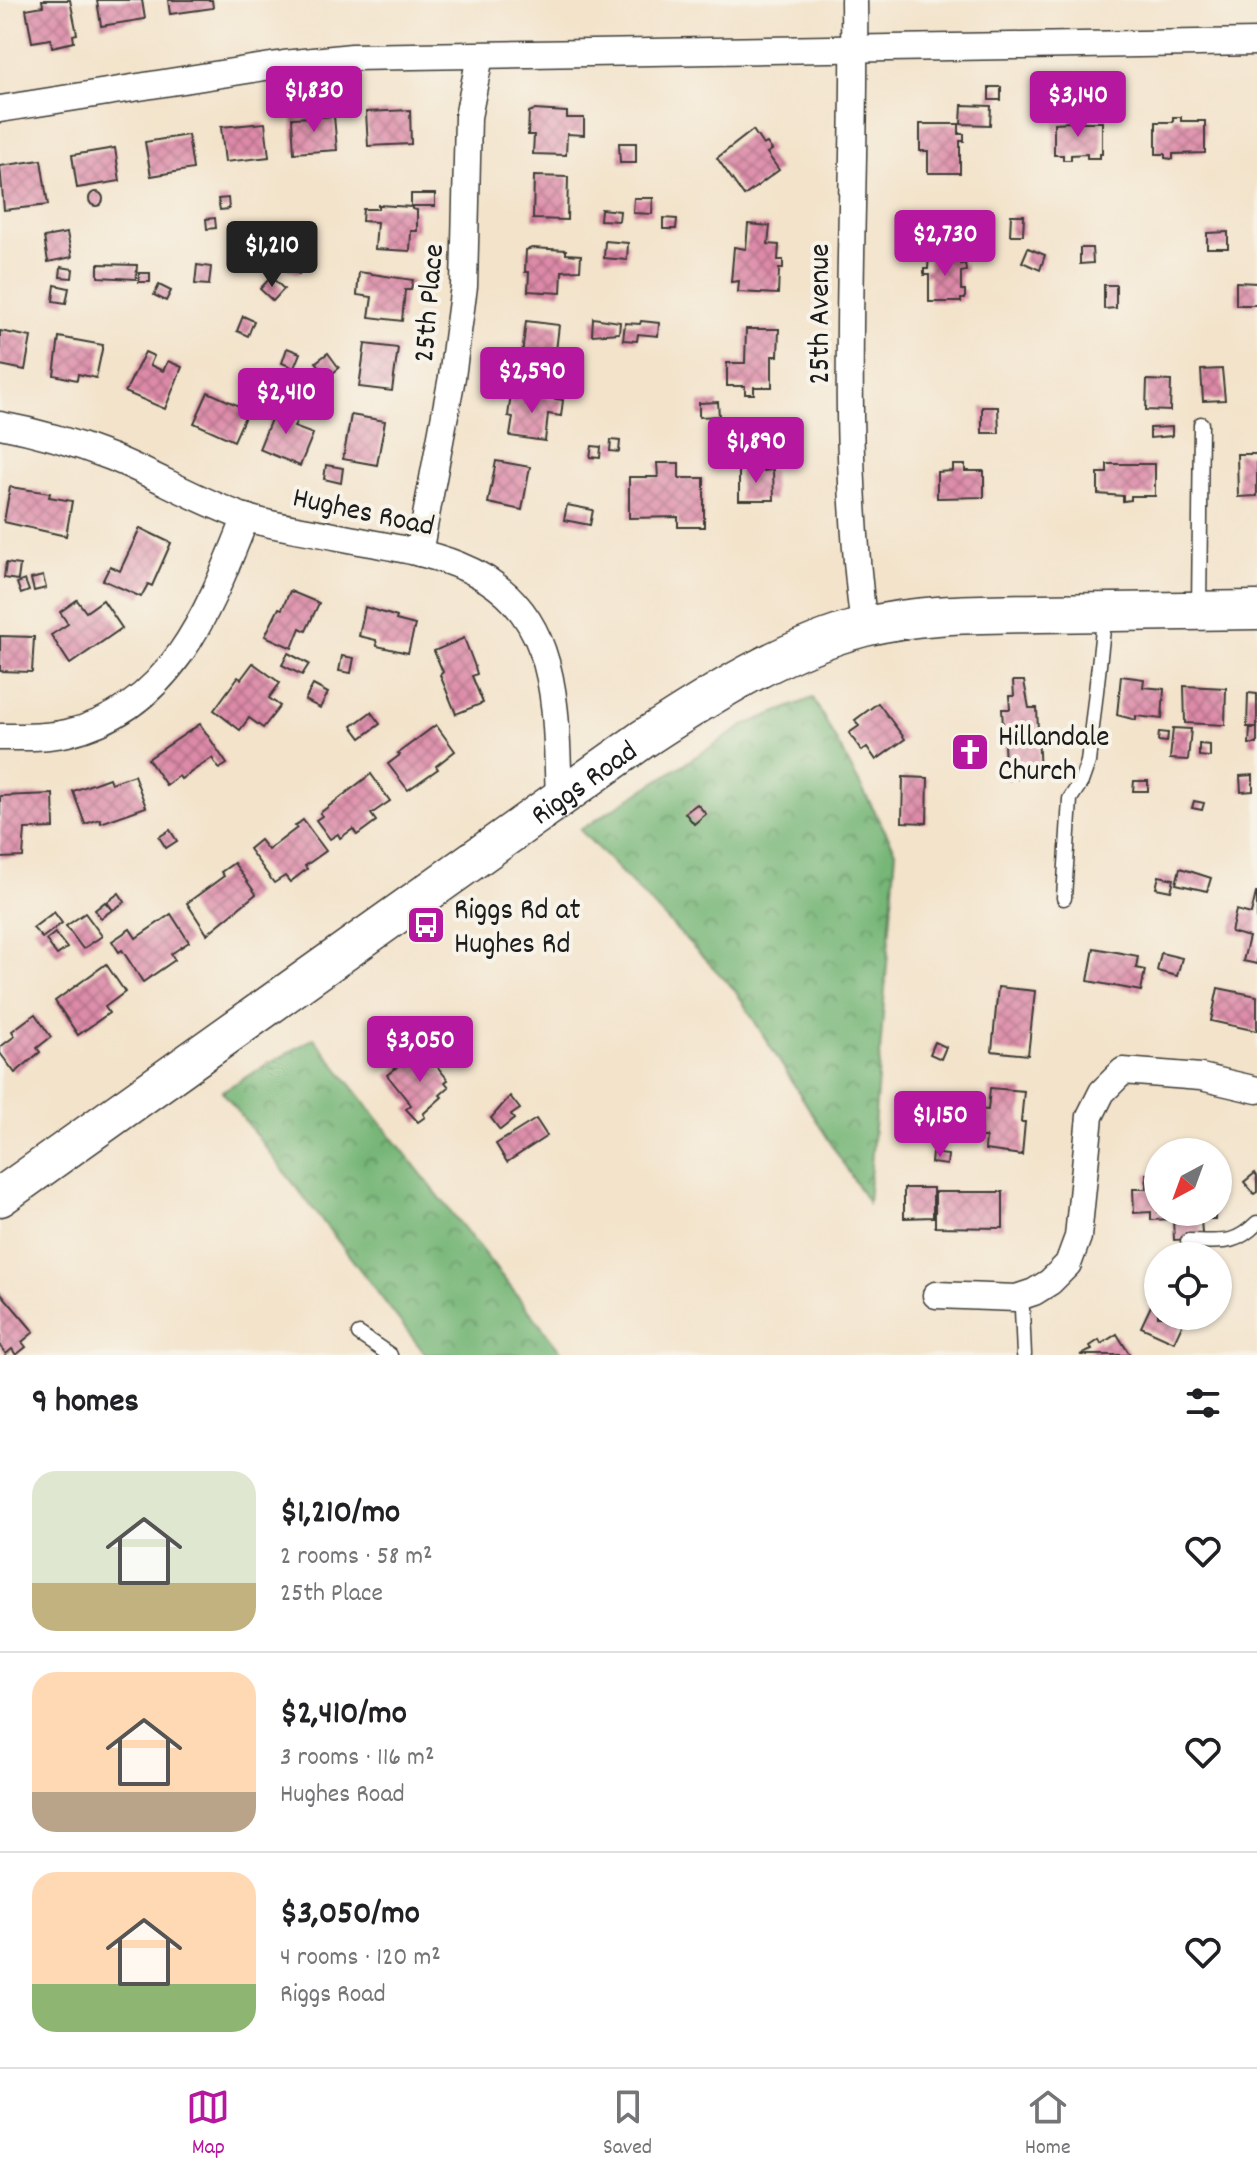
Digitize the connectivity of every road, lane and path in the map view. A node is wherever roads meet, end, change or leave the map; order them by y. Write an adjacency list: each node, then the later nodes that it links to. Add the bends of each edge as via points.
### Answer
1 (854, 0): 3 (street, 25th Avenue)
2 (1257, 42): 3 (street)
3 (854, 49): 4 (street); 13 (street, 25th Avenue, via 849,344 854,553)
4 (480, 56): 5 (street, via 352,57 284,64); 9 (street, 25th Place, via 468,117 462,301)
5 (0, 109)
6 (1201, 424): 11 (lane)
7 (0, 425): 8 (street, Hughes Road, via 111,457)
8 (246, 517): 9 (street, Hughes Road); 14 (street, via 211,605 173,666 149,690 101,722 68,733)
9 (419, 553): 15 (street, Hughes Road, via 484,579 513,601 530,623 543,646 551,679)
10 (1257, 610): 11 (main road, Riggs Road)
11 (1199, 611): 12 (main road, Riggs Road)
12 (1105, 612): 13 (main road, Riggs Road, via 979,614); 16 (lane, via 1088,762 1070,799)
13 (864, 627): 15 (main road, Riggs Road, via 745,676)
14 (0, 737)
15 (559, 798): 18 (main road, Riggs Road)
16 (1064, 898)
17 (1257, 1090): 22 (street, via 1201,1077 1123,1071 1102,1092 1090,1116 1078,1237 1068,1264 1050,1282)
18 (0, 1197)
19 (1257, 1223): 20 (lane, via 1231,1241)
20 (1188, 1241)
21 (936, 1295): 22 (street)
22 (1016, 1298): 25 (lane, via 1022,1309)
23 (359, 1334): 24 (lane)
24 (390, 1355)
25 (1024, 1355)

